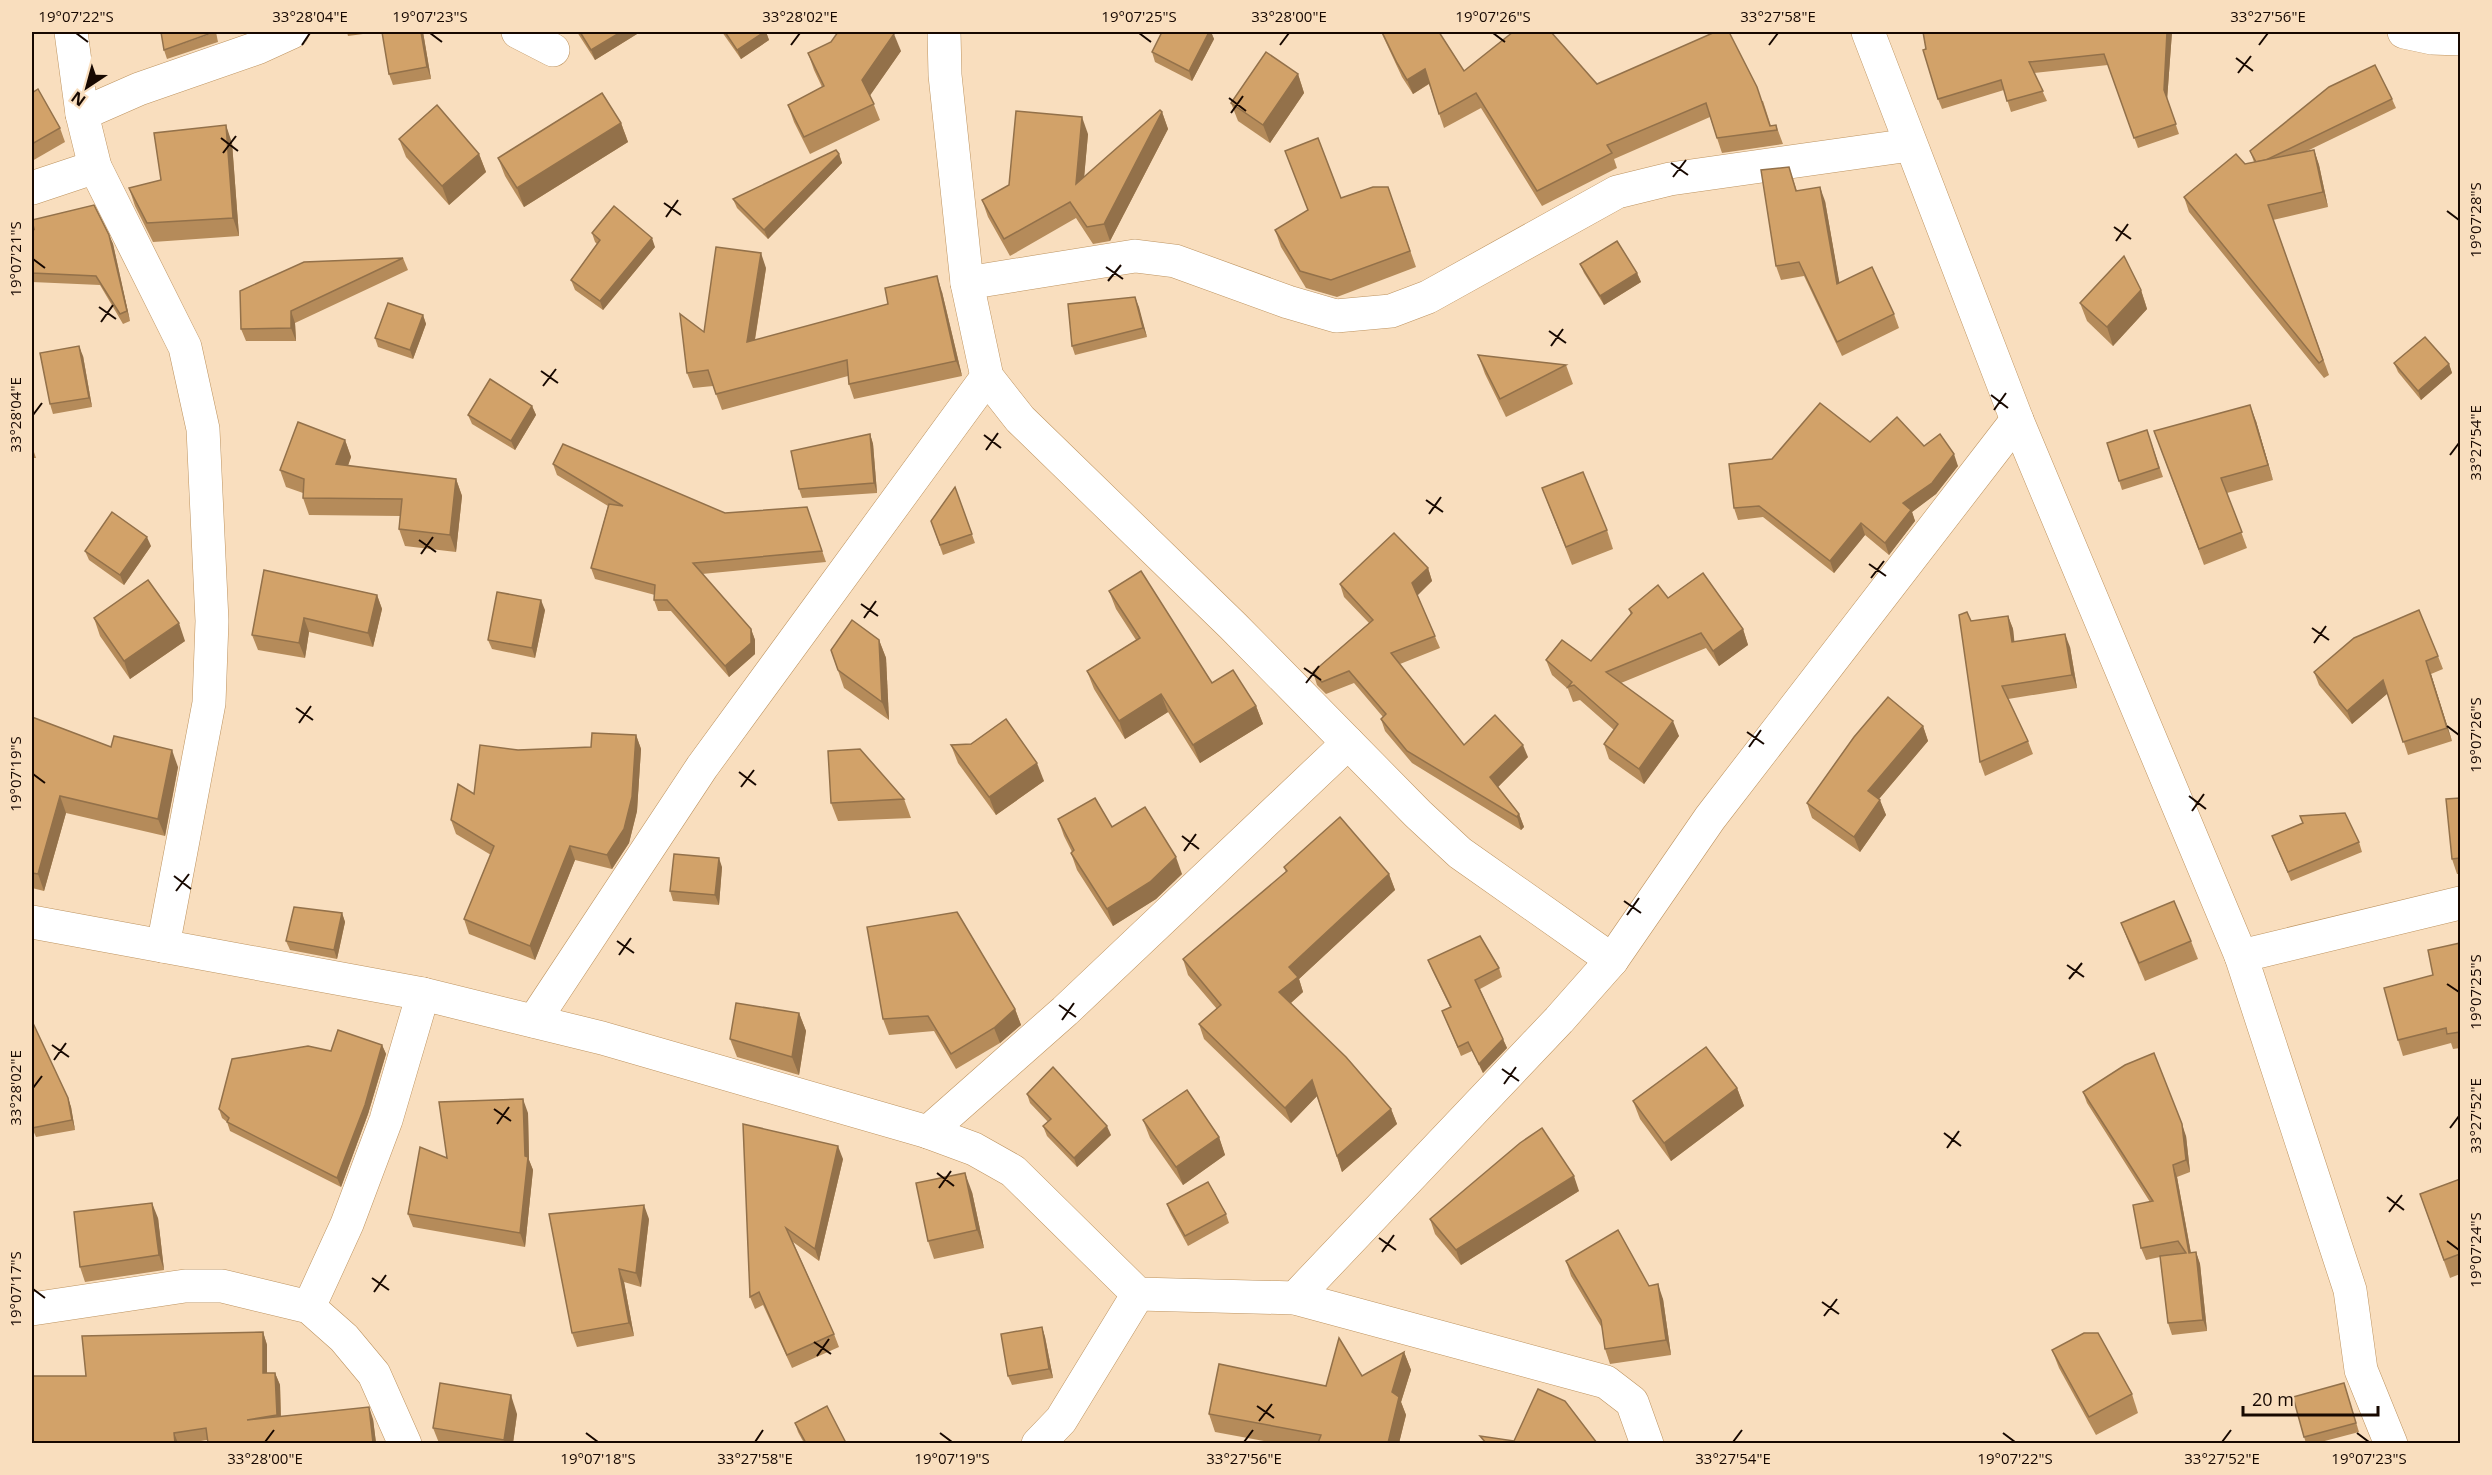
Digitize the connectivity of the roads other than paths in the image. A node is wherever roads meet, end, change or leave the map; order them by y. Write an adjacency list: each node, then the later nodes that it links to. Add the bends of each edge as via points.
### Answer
1 (71, 32): 9 (street)
2 (292, 32): 9 (street)
3 (518, 32): 8 (street)
4 (944, 32): 13 (street)
5 (1868, 32): 10 (street)
6 (2404, 32): 7 (street)
7 (2460, 39)
8 (553, 50)
9 (82, 114): 11 (street)
10 (1910, 145): 13 (street, via 1670,179 1617,192 1428,297 1391,311 1336,316 1175,261 1135,256); 15 (street)
11 (95, 167): 12 (street); 19 (street, via 185,347 204,429 212,621 208,703)
12 (32, 188)
13 (967, 283): 14 (street)
14 (987, 377): 16 (street, via 1020,419); 23 (street, via 702,767)
15 (2017, 420): 20 (street); 21 (street, via 1710,818)
16 (1348, 743): 21 (street, via 1460,852); 24 (street, via 1065,1011)
17 (2460, 903): 20 (street)
18 (32, 922): 19 (street)
19 (163, 946): 22 (street)
20 (2241, 956): 32 (street, via 2350,1290 2361,1370)
21 (1612, 960): 26 (street)
22 (423, 994): 23 (street); 27 (street, via 386,1120 347,1224)
23 (534, 1021): 24 (street)
24 (928, 1132): 25 (street, via 974,1149 1013,1171)
25 (1138, 1294): 26 (street); 30 (street, via 1062,1420)
26 (1295, 1298): 31 (street, via 1606,1382 1632,1402)
27 (309, 1307): 28 (street, via 222,1286 185,1286); 29 (street, via 344,1338 374,1374)
28 (32, 1309)
29 (405, 1443)
30 (1038, 1443)
31 (1647, 1443)
32 (2391, 1443)

